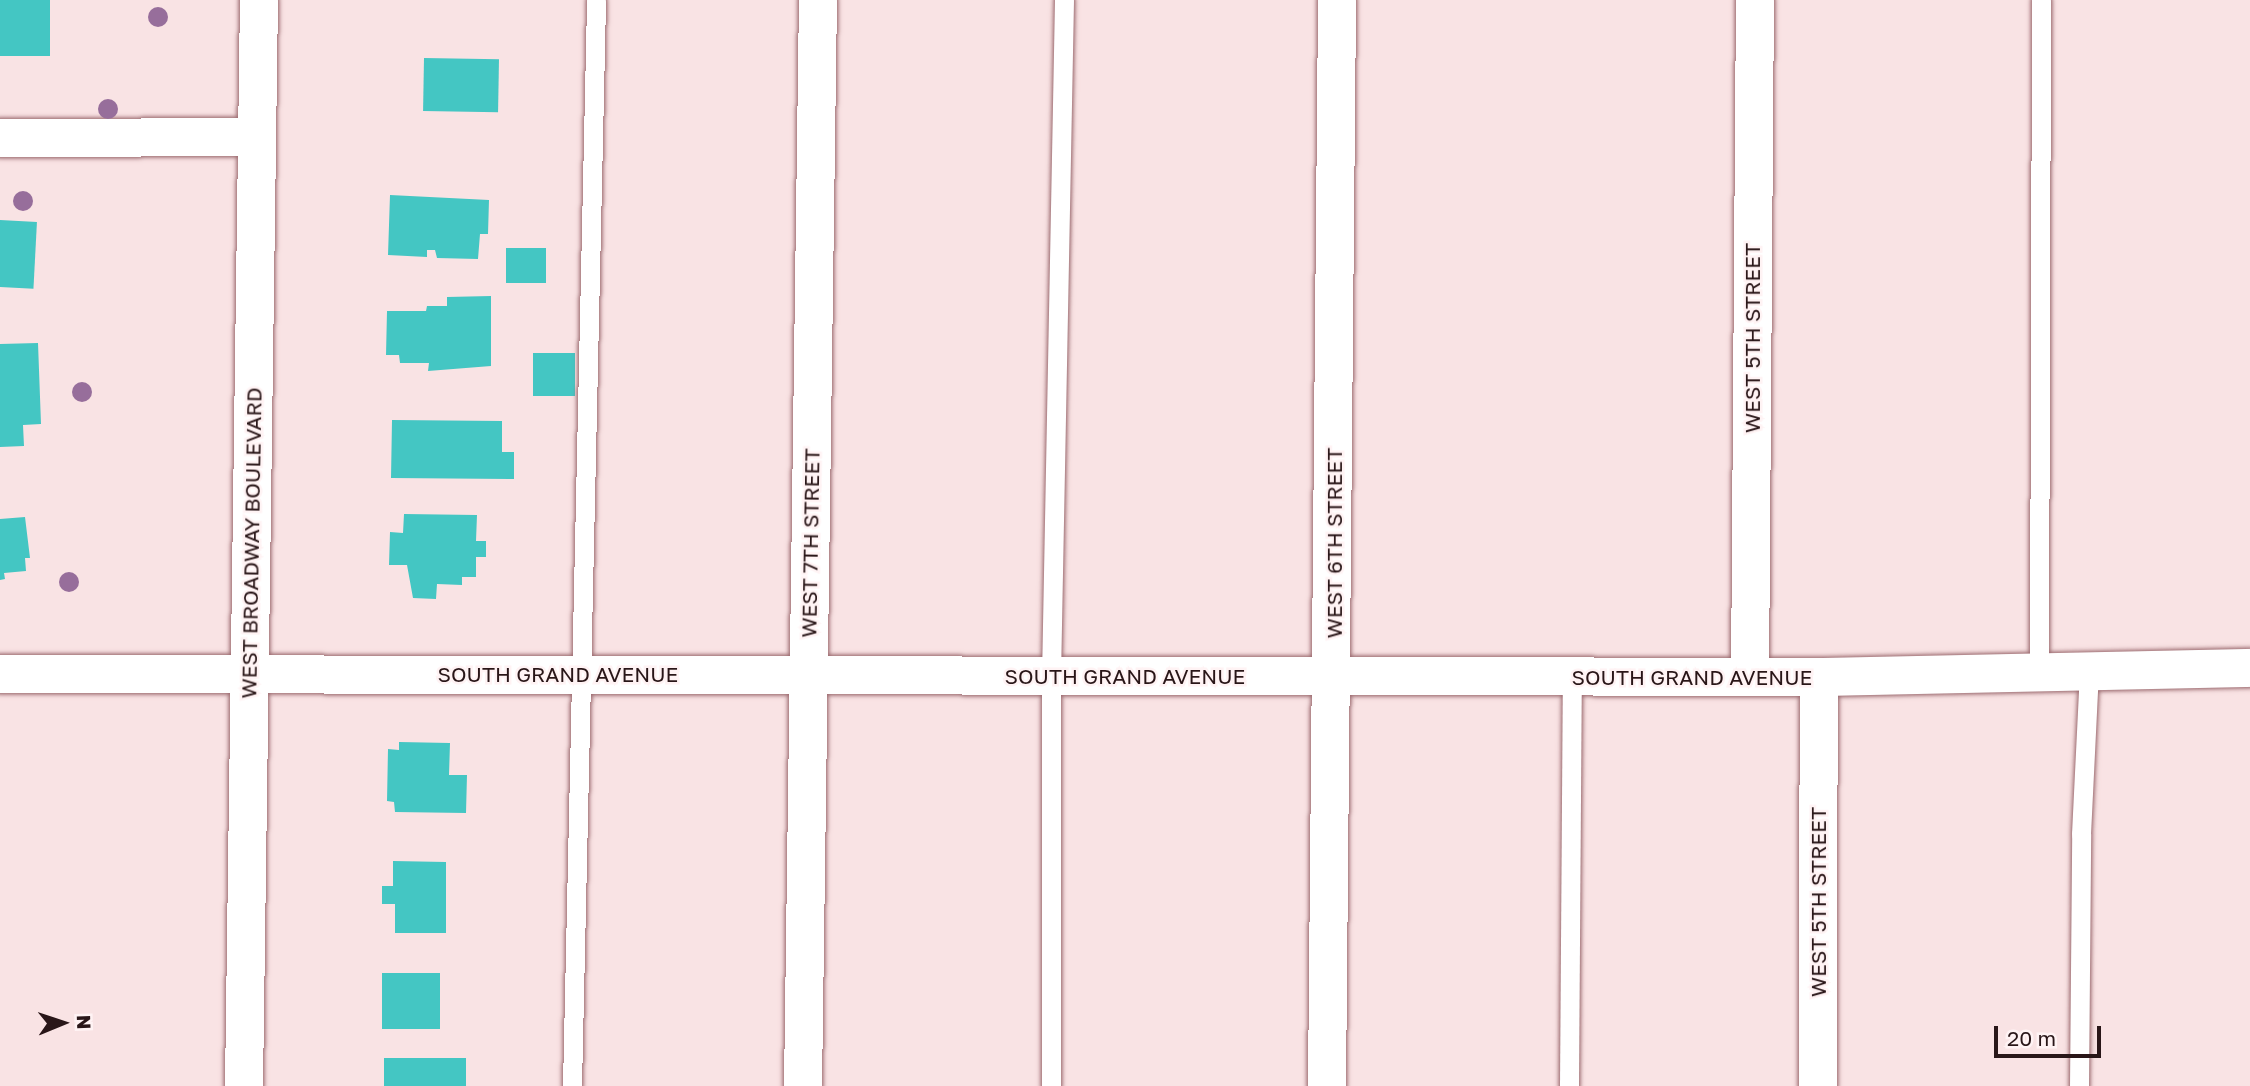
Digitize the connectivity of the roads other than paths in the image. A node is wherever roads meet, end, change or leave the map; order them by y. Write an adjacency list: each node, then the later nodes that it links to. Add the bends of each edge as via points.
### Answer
1 (259, 0): 8 (main road, WEST BROADWAY BOULEVARD)
2 (596, 0): 15 (lane)
3 (818, 0): 16 (main road, WEST 7TH STREET)
4 (1064, 0): 17 (lane)
5 (1337, 0): 18 (main road, WEST 6TH STREET)
6 (1755, 0): 20 (main road, WEST 5TH STREET)
7 (2041, 0): 13 (lane)
8 (257, 137): 9 (main road); 12 (main road, WEST BROADWAY BOULEVARD)
9 (0, 138)
10 (2250, 668): 11 (main road, SOUTH GRAND AVENUE)
11 (2090, 671): 13 (main road, SOUTH GRAND AVENUE); 29 (lane, via 2081,834)
12 (250, 672): 14 (main road, SOUTH GRAND AVENUE); 15 (main road, SOUTH GRAND AVENUE); 22 (main road, WEST BROADWAY BOULEVARD)
13 (2039, 672): 21 (main road, SOUTH GRAND AVENUE)
14 (0, 674)
15 (581, 675): 16 (main road, SOUTH GRAND AVENUE); 23 (lane)
16 (808, 676): 17 (main road, SOUTH GRAND AVENUE); 24 (main road, WEST 7TH STREET)
17 (1051, 677): 18 (main road, SOUTH GRAND AVENUE); 25 (lane)
18 (1334, 677): 19 (main road, SOUTH GRAND AVENUE); 26 (main road, WEST 6TH STREET)
19 (1572, 677): 20 (main road, SOUTH GRAND AVENUE); 27 (lane)
20 (1750, 677): 21 (main road, SOUTH GRAND AVENUE)
21 (1819, 677): 28 (main road, WEST 5TH STREET)
22 (244, 1086)
23 (572, 1086)
24 (803, 1086)
25 (1051, 1086)
26 (1327, 1086)
27 (1569, 1086)
28 (1818, 1086)
29 (2079, 1086)

